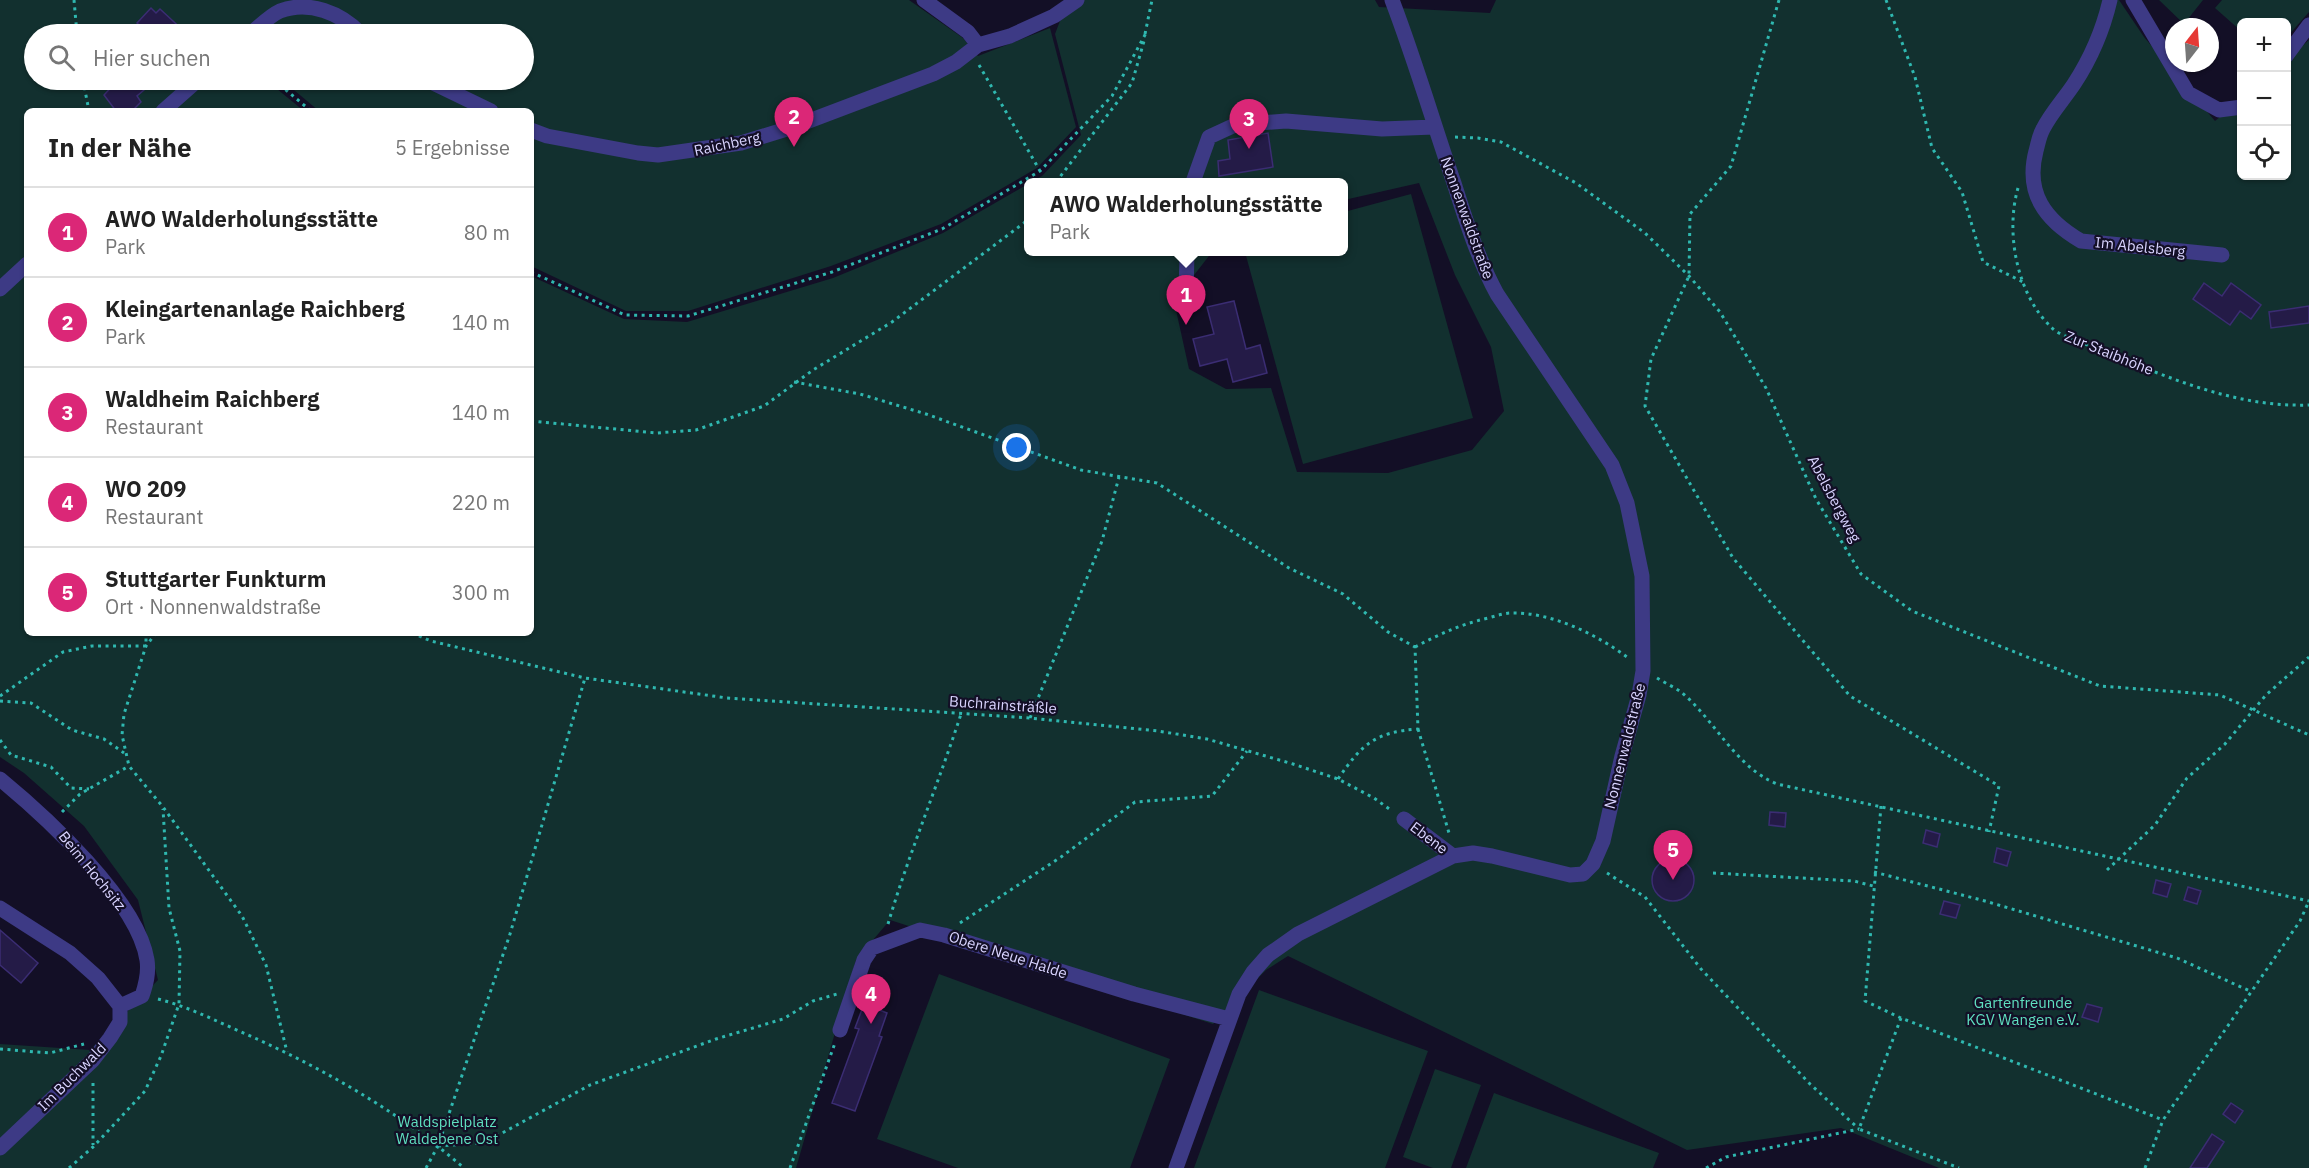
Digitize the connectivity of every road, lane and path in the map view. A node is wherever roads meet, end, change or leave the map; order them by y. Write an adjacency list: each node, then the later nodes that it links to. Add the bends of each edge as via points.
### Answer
1 (74, 0): 10 (path)
2 (924, 0): 15 (street, via 968,32)
3 (1077, 0): 15 (street, Raichberg, via 1043,21)
4 (1152, 0): 14 (path)
5 (1392, 0): 27 (street, Nonnenwaldstraße)
6 (1779, 0): 39 (path, via 1731,166 1690,214)
7 (1886, 0): 40 (path, via 1915,77 1932,148 1962,192 1983,262)
8 (2110, 0): 35 (street, Im Abelsberg, via 2093,50 2042,131 2033,164 2035,196 2065,232 2081,241)
9 (2133, 0): 25 (street, via 2188,93 2219,110)
10 (76, 24)
11 (263, 24): 12 (street, via 293,7 322,9)
12 (352, 24)
13 (2309, 25): 16 (street)
14 (1146, 33): 28 (path, via 1112,96); 30 (path, via 1132,84)
15 (974, 48): 26 (street, Raichberg, via 933,74 741,143 658,155); 28 (path)
16 (2291, 50)
17 (85, 90): 21 (path)
18 (187, 90): 22 (street)
19 (286, 90): 23 (path)
20 (448, 90): 24 (street)
21 (88, 108)
22 (166, 108)
23 (307, 108)
24 (485, 108)
25 (2237, 108)
26 (534, 131)
27 (1436, 132): 31 (street, via 1286,121 1234,125 1209,137); 39 (path, Abelsbergweg, via 1501,142 1576,183 1645,233); 53 (street, Nonnenwaldstraße, via 1483,268 1612,465 1627,503 1642,576)
28 (1040, 171): 29 (path)
29 (1028, 178)
30 (1060, 178)
31 (1195, 178)
32 (1024, 180): 38 (path, via 942,229 832,272 688,316 625,315)
33 (2021, 180): 40 (path, Zur Staibhöhe, via 2013,229)
34 (1024, 223): 43 (path, via 892,321)
35 (2222, 255)
36 (1187, 256): 42 (street)
37 (24, 267): 41 (street)
38 (534, 273)
39 (1689, 276): 57 (path, Abelsbergweg, via 1720,312 1766,388 1816,499 1861,574 1912,611 2100,686 2220,695); 73 (path, via 1652,359 1645,406 1733,558 1850,696 2000,786)
40 (2024, 282): 44 (path, Zur Staibhöhe, via 2041,316 2054,330 2072,339 2211,393 2267,403)
41 (0, 289)
42 (1186, 296)
43 (794, 382): 45 (path, via 764,406 696,430 657,433); 46 (path, via 860,394 1072,467)
44 (2309, 405)
45 (534, 421)
46 (1119, 477): 51 (path, via 1157,483 1289,567 1343,594 1388,632); 59 (path, via 1102,542)
47 (146, 636): 50 (path)
48 (154, 636): 50 (path)
49 (419, 636): 54 (path, Buchrainsträßle)
50 (146, 646): 55 (path, via 92,646 63,652); 64 (path, via 124,714 122,735)
51 (1415, 647): 53 (path, via 1458,625 1510,613 1560,621 1609,644); 60 (path)
52 (2309, 657): 57 (path)
53 (1643, 671): 69 (path, via 1680,692 1748,767 1765,779); 76 (street, Nonnenwaldstraße, via 1603,841)
54 (585, 678): 58 (path, Buchrainsträßle, via 727,698); 99 (path, via 510,934)
55 (0, 696)
56 (0, 701): 64 (path, via 31,703 72,730 104,739)
57 (2253, 711): 61 (path, Abelsbergweg); 75 (path, via 2225,744 2187,778 2155,825)
58 (961, 714): 59 (path, Buchrainsträßle); 84 (path)
59 (1030, 718): 63 (path, Buchrainsträßle, via 1158,731)
60 (1418, 729): 67 (path, via 1375,738); 74 (path)
61 (2309, 735)
62 (0, 740): 68 (path, via 11,754 51,767 71,788)
63 (1248, 750): 67 (path, Buchrainsträßle); 83 (path, via 1212,796 1135,802)
64 (126, 753): 65 (path)
65 (129, 766): 68 (path); 70 (path)
66 (0, 779): 72 (street, Beim Hochsitz)
67 (1338, 779): 71 (path, Buchrainsträßle)
68 (89, 789): 72 (path, via 66,806)
69 (1881, 806): 73 (path); 78 (path)
70 (163, 807): 88 (path, via 169,908 180,951); 95 (path, via 242,916 266,965)
71 (1404, 819): 74 (street, Ebene)
72 (53, 824): 89 (street, Beim Hochsitz, via 120,903 142,942 147,960 142,996)
73 (1989, 832): 75 (path)
74 (1454, 856): 76 (street, via 1492,856 1570,875 1583,874); 90 (street, via 1298,934 1268,955 1248,980)
75 (2117, 858): 77 (path); 81 (path)
76 (1593, 864): 98 (path, via 1645,897 1701,969 1809,1084)
77 (2107, 870)
78 (1874, 872): 80 (path); 86 (path, via 2177,958)
79 (1713, 873): 80 (path, via 1854,881)
80 (1873, 886): 91 (path, via 1865,1001)
81 (2309, 901): 86 (path)
82 (0, 908): 89 (street, via 70,953 98,978)
83 (944, 935): 84 (street, Obere Neue Halde, via 920,930); 90 (street, Obere Neue Halde, via 1134,994)
84 (883, 943): 85 (street, Obere Neue Halde, via 872,948 864,960)
85 (853, 992): 92 (street, Obere Neue Halde); 99 (path, via 829,995 783,1019 590,1085 484,1143)
86 (2252, 992): 97 (path)
87 (161, 1000): 88 (path)
88 (178, 1004): 95 (path); 100 (path, via 145,1091)
89 (120, 1006): 93 (street, Im Buchwald, via 120,1022)
90 (1229, 1018): 106 (street)
91 (1901, 1018): 97 (path); 98 (path)
92 (840, 1030): 105 (path)
93 (110, 1038): 94 (path, via 50,1053); 96 (street, Im Buchwald)
94 (0, 1049)
95 (287, 1052): 99 (path, via 376,1103)
96 (93, 1060): 100 (path); 101 (street, Im Buchwald)
97 (2163, 1120): 109 (path)
98 (1859, 1129): 107 (path, via 1726,1157); 108 (path)
99 (438, 1146): 103 (path); 104 (path)
100 (93, 1147): 102 (path)
101 (0, 1148)
102 (69, 1168)
103 (426, 1168)
104 (464, 1168)
105 (790, 1168)
106 (1176, 1168)
107 (1706, 1168)
108 (1959, 1168)
109 (2145, 1168)

